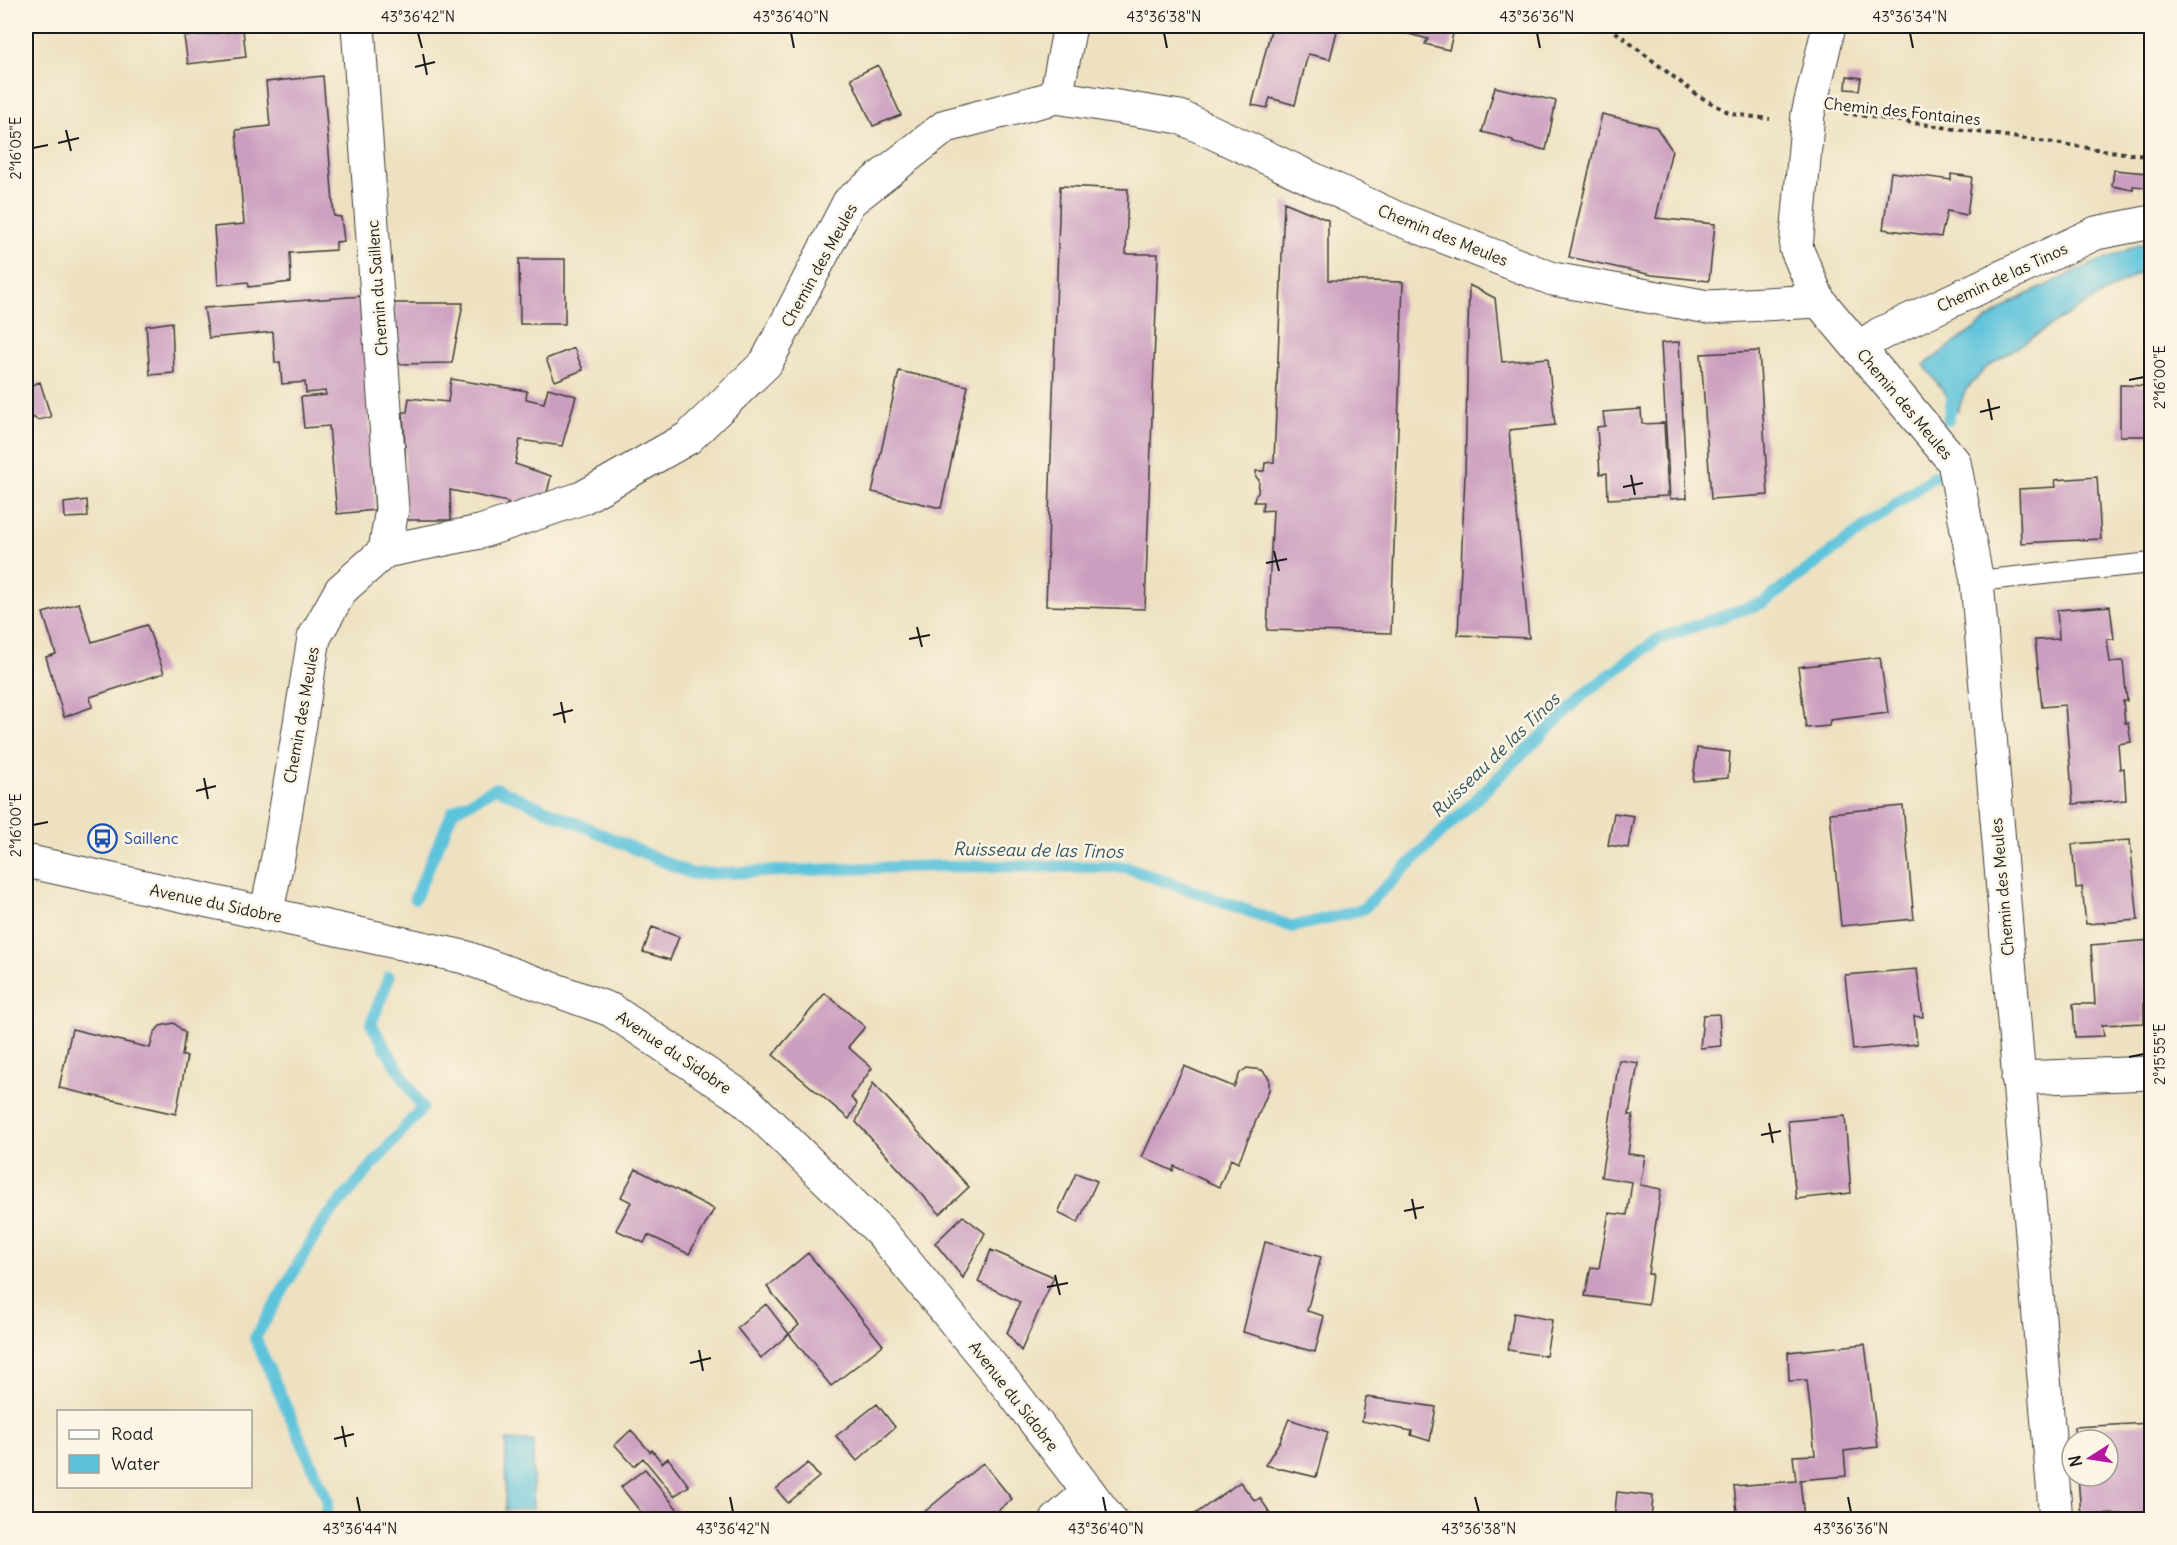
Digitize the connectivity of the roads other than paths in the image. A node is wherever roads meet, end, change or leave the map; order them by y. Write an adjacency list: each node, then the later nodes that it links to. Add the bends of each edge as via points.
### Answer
1 (358, 26): 8 (street, Chemin du Saillenc, via 392,509)
2 (1070, 26): 4 (street)
3 (1829, 26): 6 (street, via 1808,114 1796,248)
4 (1056, 97): 6 (street, Chemin des Meules, via 1180,117 1396,218 1553,279 1708,307); 8 (street, Chemin des Meules, via 946,126 849,202 765,363 687,438 582,498 480,532)
5 (2151, 222): 7 (street, Chemin de las Tinos, via 2096,233 1880,334)
6 (1819, 301): 7 (street, Chemin des Meules)
7 (1859, 348): 10 (street, Chemin des Meules, via 1954,462)
8 (385, 551): 12 (street, Chemin des Meules, via 341,590 314,638)
9 (2151, 563): 10 (lane)
10 (1977, 581): 14 (street, Chemin des Meules)
11 (26, 861): 12 (street, Avenue du Sidobre)
12 (266, 915): 15 (street, Avenue du Sidobre, via 464,957 611,1010 744,1099 881,1232)
13 (2151, 1073): 14 (street)
14 (2018, 1078): 18 (street, Chemin des Meules)
15 (1089, 1492): 16 (street); 17 (street, Avenue du Sidobre)
16 (1057, 1520)
17 (1110, 1520)
18 (2056, 1520)

